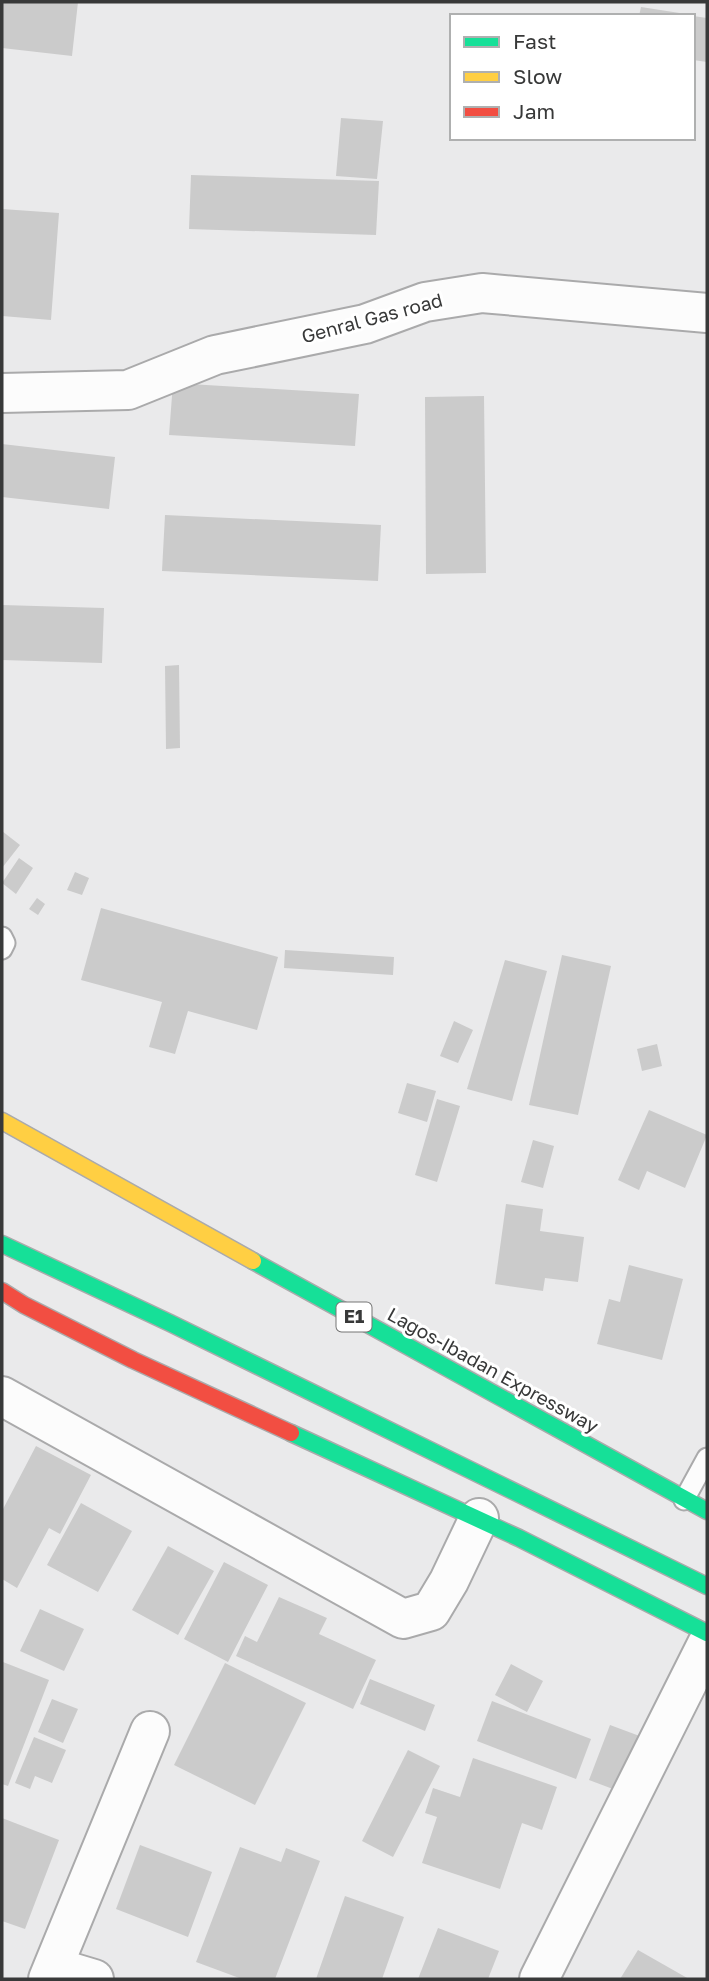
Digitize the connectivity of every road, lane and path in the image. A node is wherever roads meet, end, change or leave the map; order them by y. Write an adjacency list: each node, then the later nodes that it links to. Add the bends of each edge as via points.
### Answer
1 (707, 313): 2 (street, Genral Gas road, via 482,293 425,302 365,324 215,355 128,390)
2 (2, 393)
3 (2, 937): 4 (lane)
4 (2, 949)
5 (2, 1121): 10 (main road, Lagos-Ibadan Expressway / E1)
6 (2, 1244): 13 (main road)
7 (2, 1291): 12 (main road, via 198,1391)
8 (2, 1396): 12 (street, via 403,1619 431,1611)
9 (707, 1458): 10 (lane)
10 (684, 1500): 11 (main road, Lagos-Ibadan Expressway / E1)
11 (707, 1511)
12 (479, 1518): 14 (main road)
13 (707, 1586)
14 (707, 1633)
15 (707, 1644): 19 (street)
16 (150, 1731): 17 (street)
17 (51, 1973): 18 (street)
18 (94, 1979)
19 (539, 1979)

